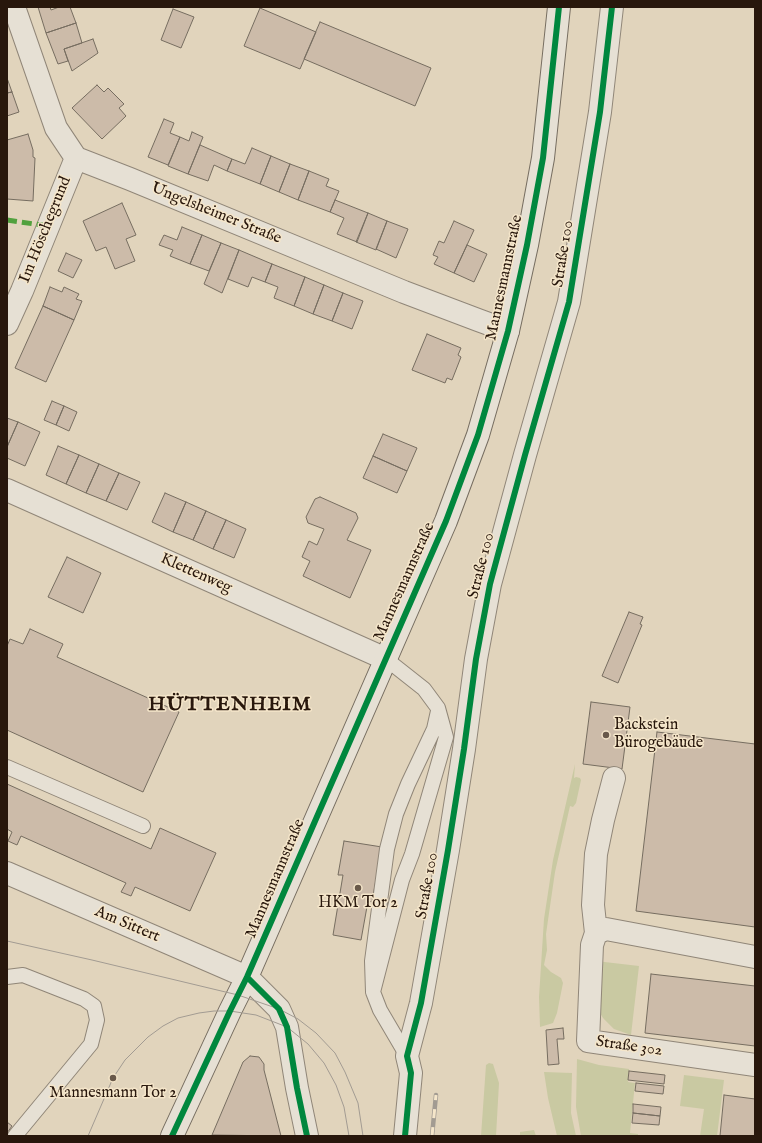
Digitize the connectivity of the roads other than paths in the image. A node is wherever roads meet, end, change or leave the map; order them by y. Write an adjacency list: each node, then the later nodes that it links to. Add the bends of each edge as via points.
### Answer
1 (14, 7): 4 (street, via 56,128)
2 (559, 7): 6 (street, Mannesmannstraße, via 543,158)
3 (612, 7): 19 (street, Straße 100, via 600,112 569,302 490,584 476,659 448,850 421,1003)
4 (76, 158): 5 (street, Im Höschegrund); 6 (street, Ungelsheimer Straße, via 404,292)
5 (7, 324)
6 (508, 331): 8 (street, Mannesmannstraße, via 478,435 452,506)
7 (7, 490): 8 (street, Klettenweg)
8 (386, 659): 9 (lane, via 424,689); 17 (street, Mannesmannstraße)
9 (438, 708): 18 (lane, via 434,729 396,814 387,849 372,961); 18 (lane, via 446,737 402,880)
10 (7, 767): 12 (lane)
11 (614, 778): 14 (street, via 596,854 593,905)
12 (143, 826)
13 (7, 873): 17 (street, Am Sittert)
14 (596, 933): 15 (street, via 606,929); 20 (street, Straße 302, via 592,945 588,1041)
15 (755, 957)
16 (7, 977): 21 (lane, via 23,974 84,999 94,1006 97,1020 91,1044)
17 (247, 977): 22 (street, Mannesmannstraße); 23 (street, via 279,1009 287,1027)
18 (373, 992): 19 (lane, via 380,1010)
19 (407, 1056): 24 (street, Straße 100, via 411,1073)
20 (755, 1065)
21 (15, 1136)
22 (172, 1136)
23 (307, 1136)
24 (405, 1136)

